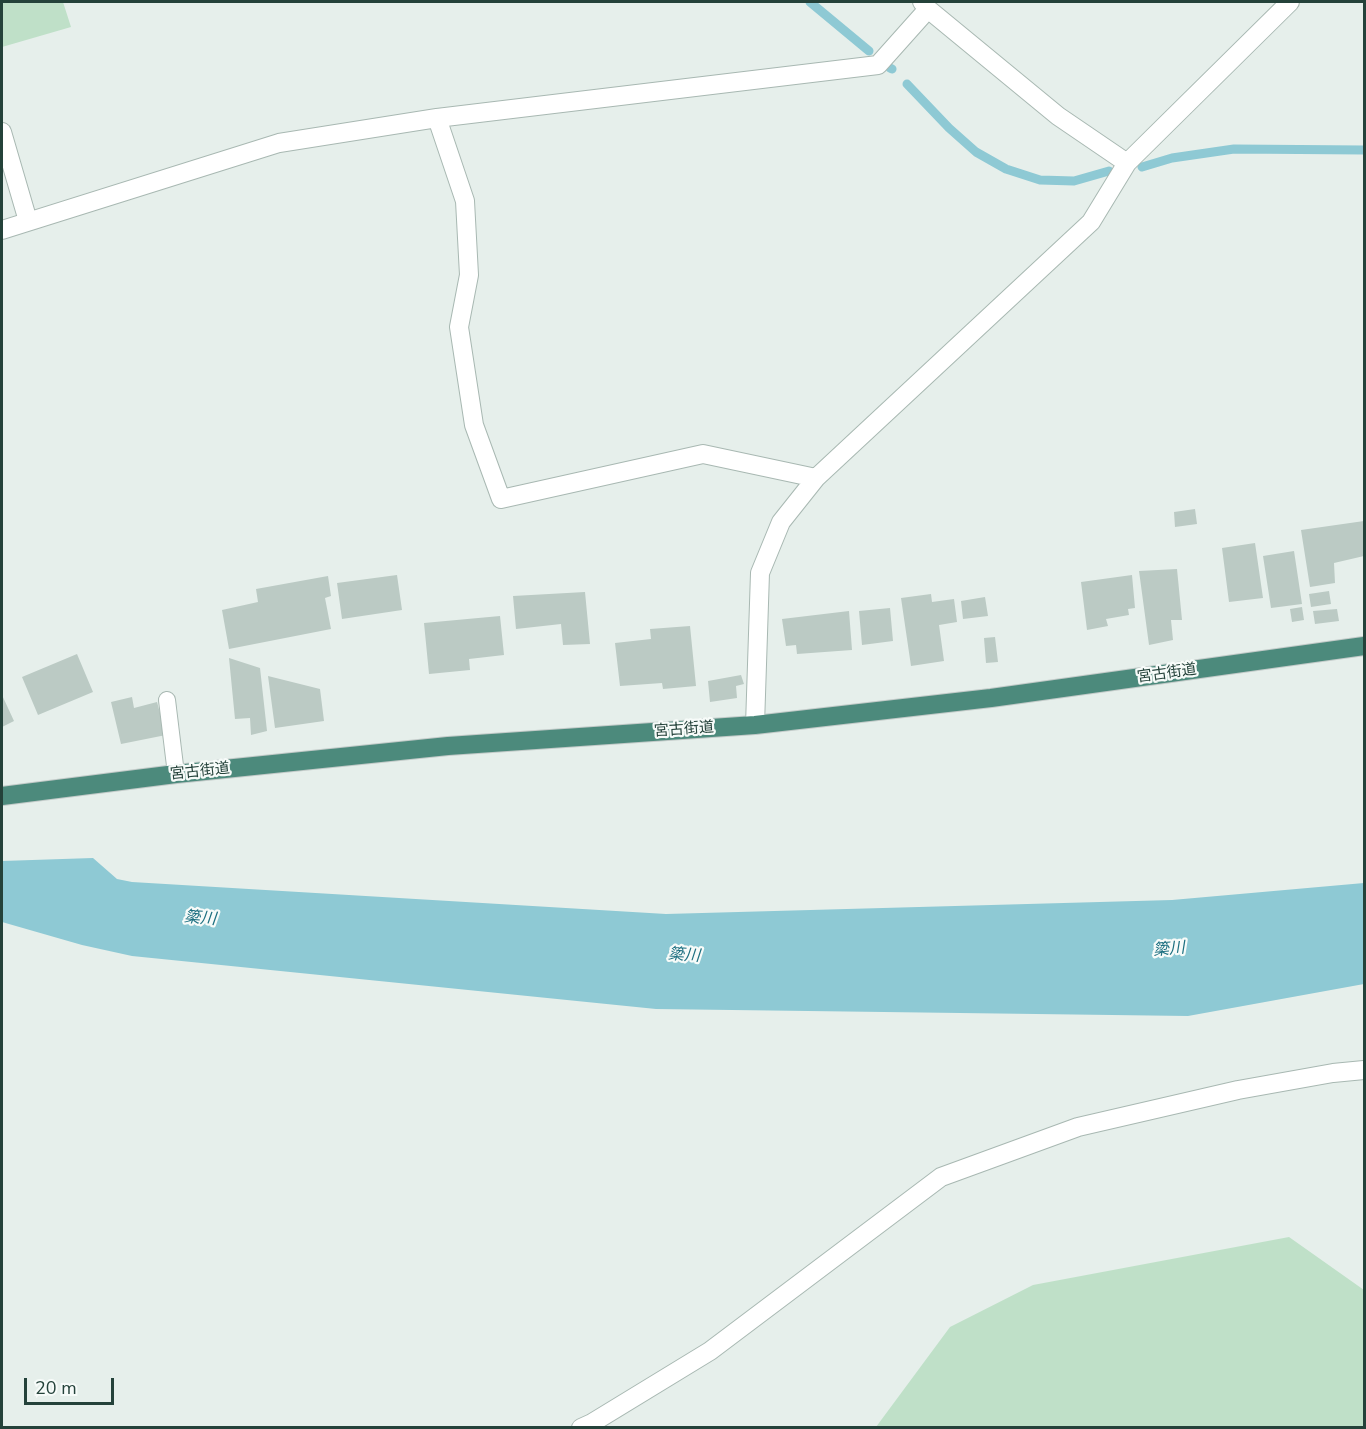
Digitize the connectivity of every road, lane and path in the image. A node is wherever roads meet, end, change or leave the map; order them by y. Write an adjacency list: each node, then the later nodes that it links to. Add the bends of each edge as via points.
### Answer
1 (1290, 2): 5 (street)
2 (925, 5): 3 (street, via 878,65); 5 (street, via 1058,116)
3 (437, 118): 6 (street, via 279,143); 8 (street, via 465,201 469,275 459,327 474,425 501,500 703,454)
4 (2, 132): 6 (street)
5 (1127, 163): 8 (street, via 1091,222)
6 (28, 221): 7 (street)
7 (2, 230)
8 (816, 478): 11 (street, via 782,522 760,573)
9 (1365, 646): 11 (highway, 宮古街道, via 991,698)
10 (167, 700): 12 (lane)
11 (755, 725): 12 (highway, 宮古街道, via 448,746)
12 (176, 774): 13 (highway, 宮古街道)
13 (2, 796)
14 (1365, 1070): 15 (street, via 1238,1090 1078,1127 941,1177 710,1351)
15 (581, 1428)

